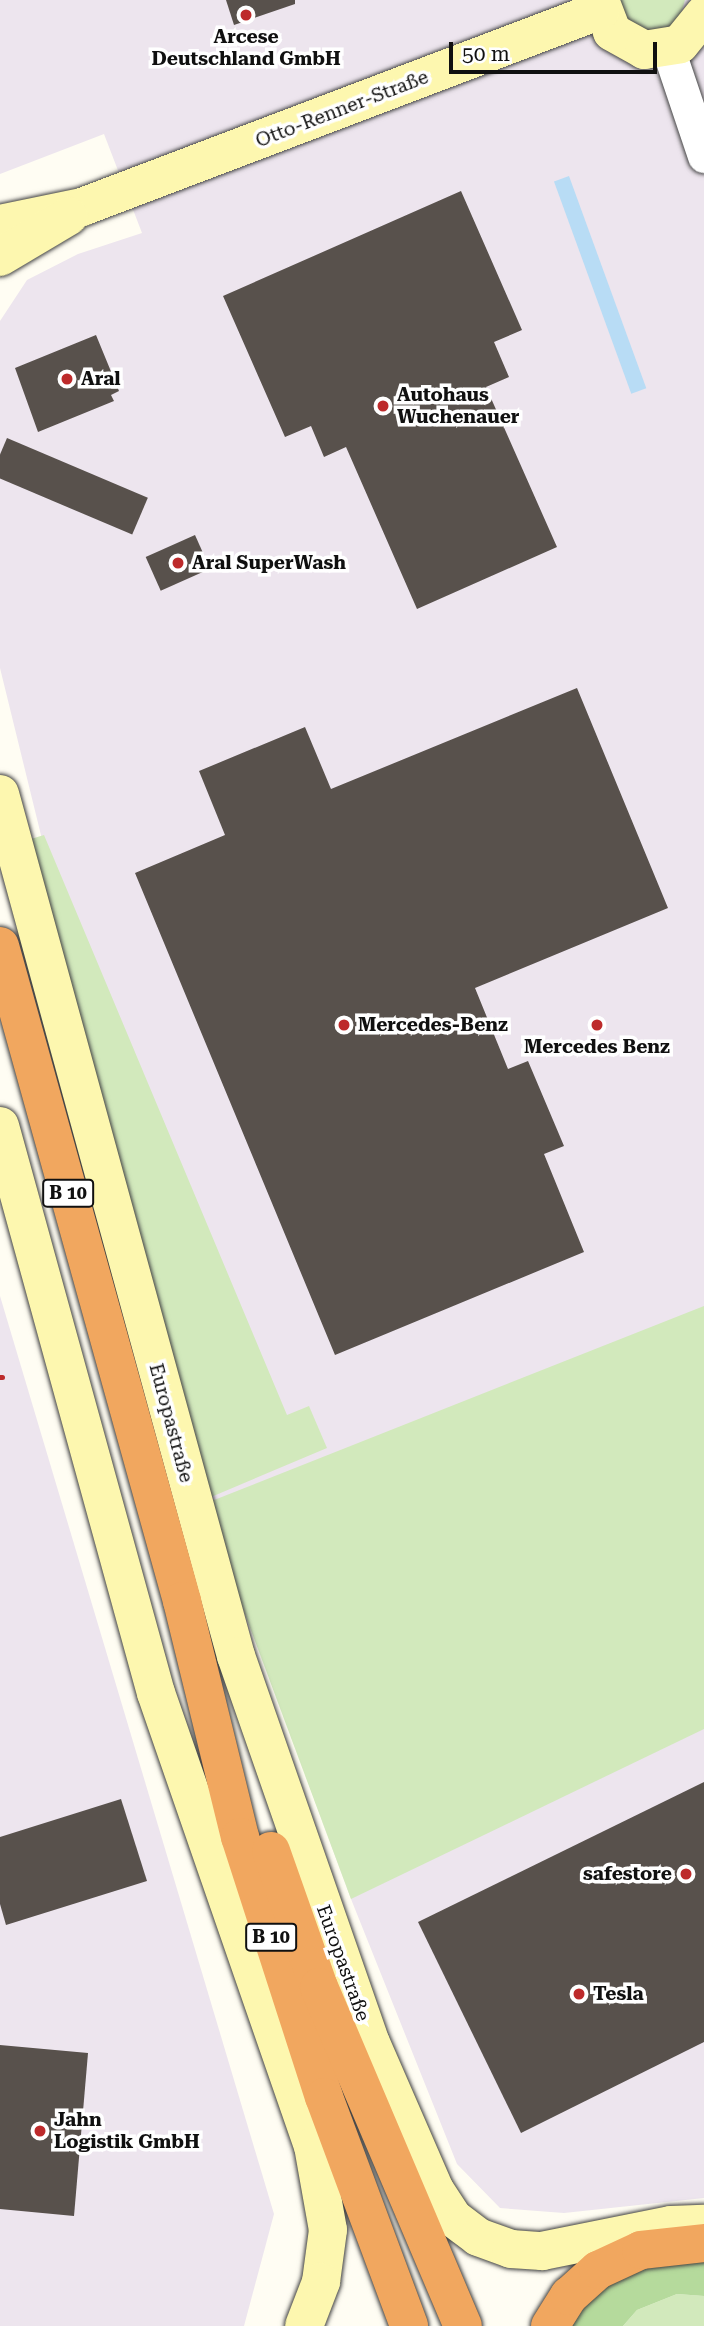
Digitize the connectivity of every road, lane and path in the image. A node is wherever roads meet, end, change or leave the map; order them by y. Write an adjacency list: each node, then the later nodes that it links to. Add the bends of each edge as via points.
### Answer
1 (600, 5): 3 (street, Otto-Renner-Straße, via 621,40 643,50); 5 (street, Otto-Renner-Straße, via 82,207)
2 (704, 14): 3 (street, via 691,36)
3 (668, 49): 4 (street)
4 (704, 156)
5 (1, 250)
6 (0, 794): 10 (street, Europastraße, via 236,1656)
7 (0, 946): 9 (highway, Europastraße / B 10)
8 (0, 1126): 11 (street, B 10, via 156,1693)
9 (182, 1601): 14 (highway, Europastraße / B 10, via 244,1850); 15 (highway, Europastraße / B 10, via 319,1987)
10 (371, 2043): 12 (street, Europastraße, via 435,2190 453,2218 478,2237 511,2249 542,2250 671,2225); 15 (highway)
11 (289, 2064): 14 (highway, B 10); 16 (street, via 313,2146 328,2230 321,2282)
12 (704, 2224)
13 (704, 2243): 19 (highway, via 641,2250 598,2270 569,2296)
14 (383, 2266): 17 (highway, Europastraße / B 10)
15 (446, 2284): 18 (highway, Europastraße / B 10)
16 (304, 2326)
17 (409, 2326)
18 (463, 2326)
19 (550, 2326)

